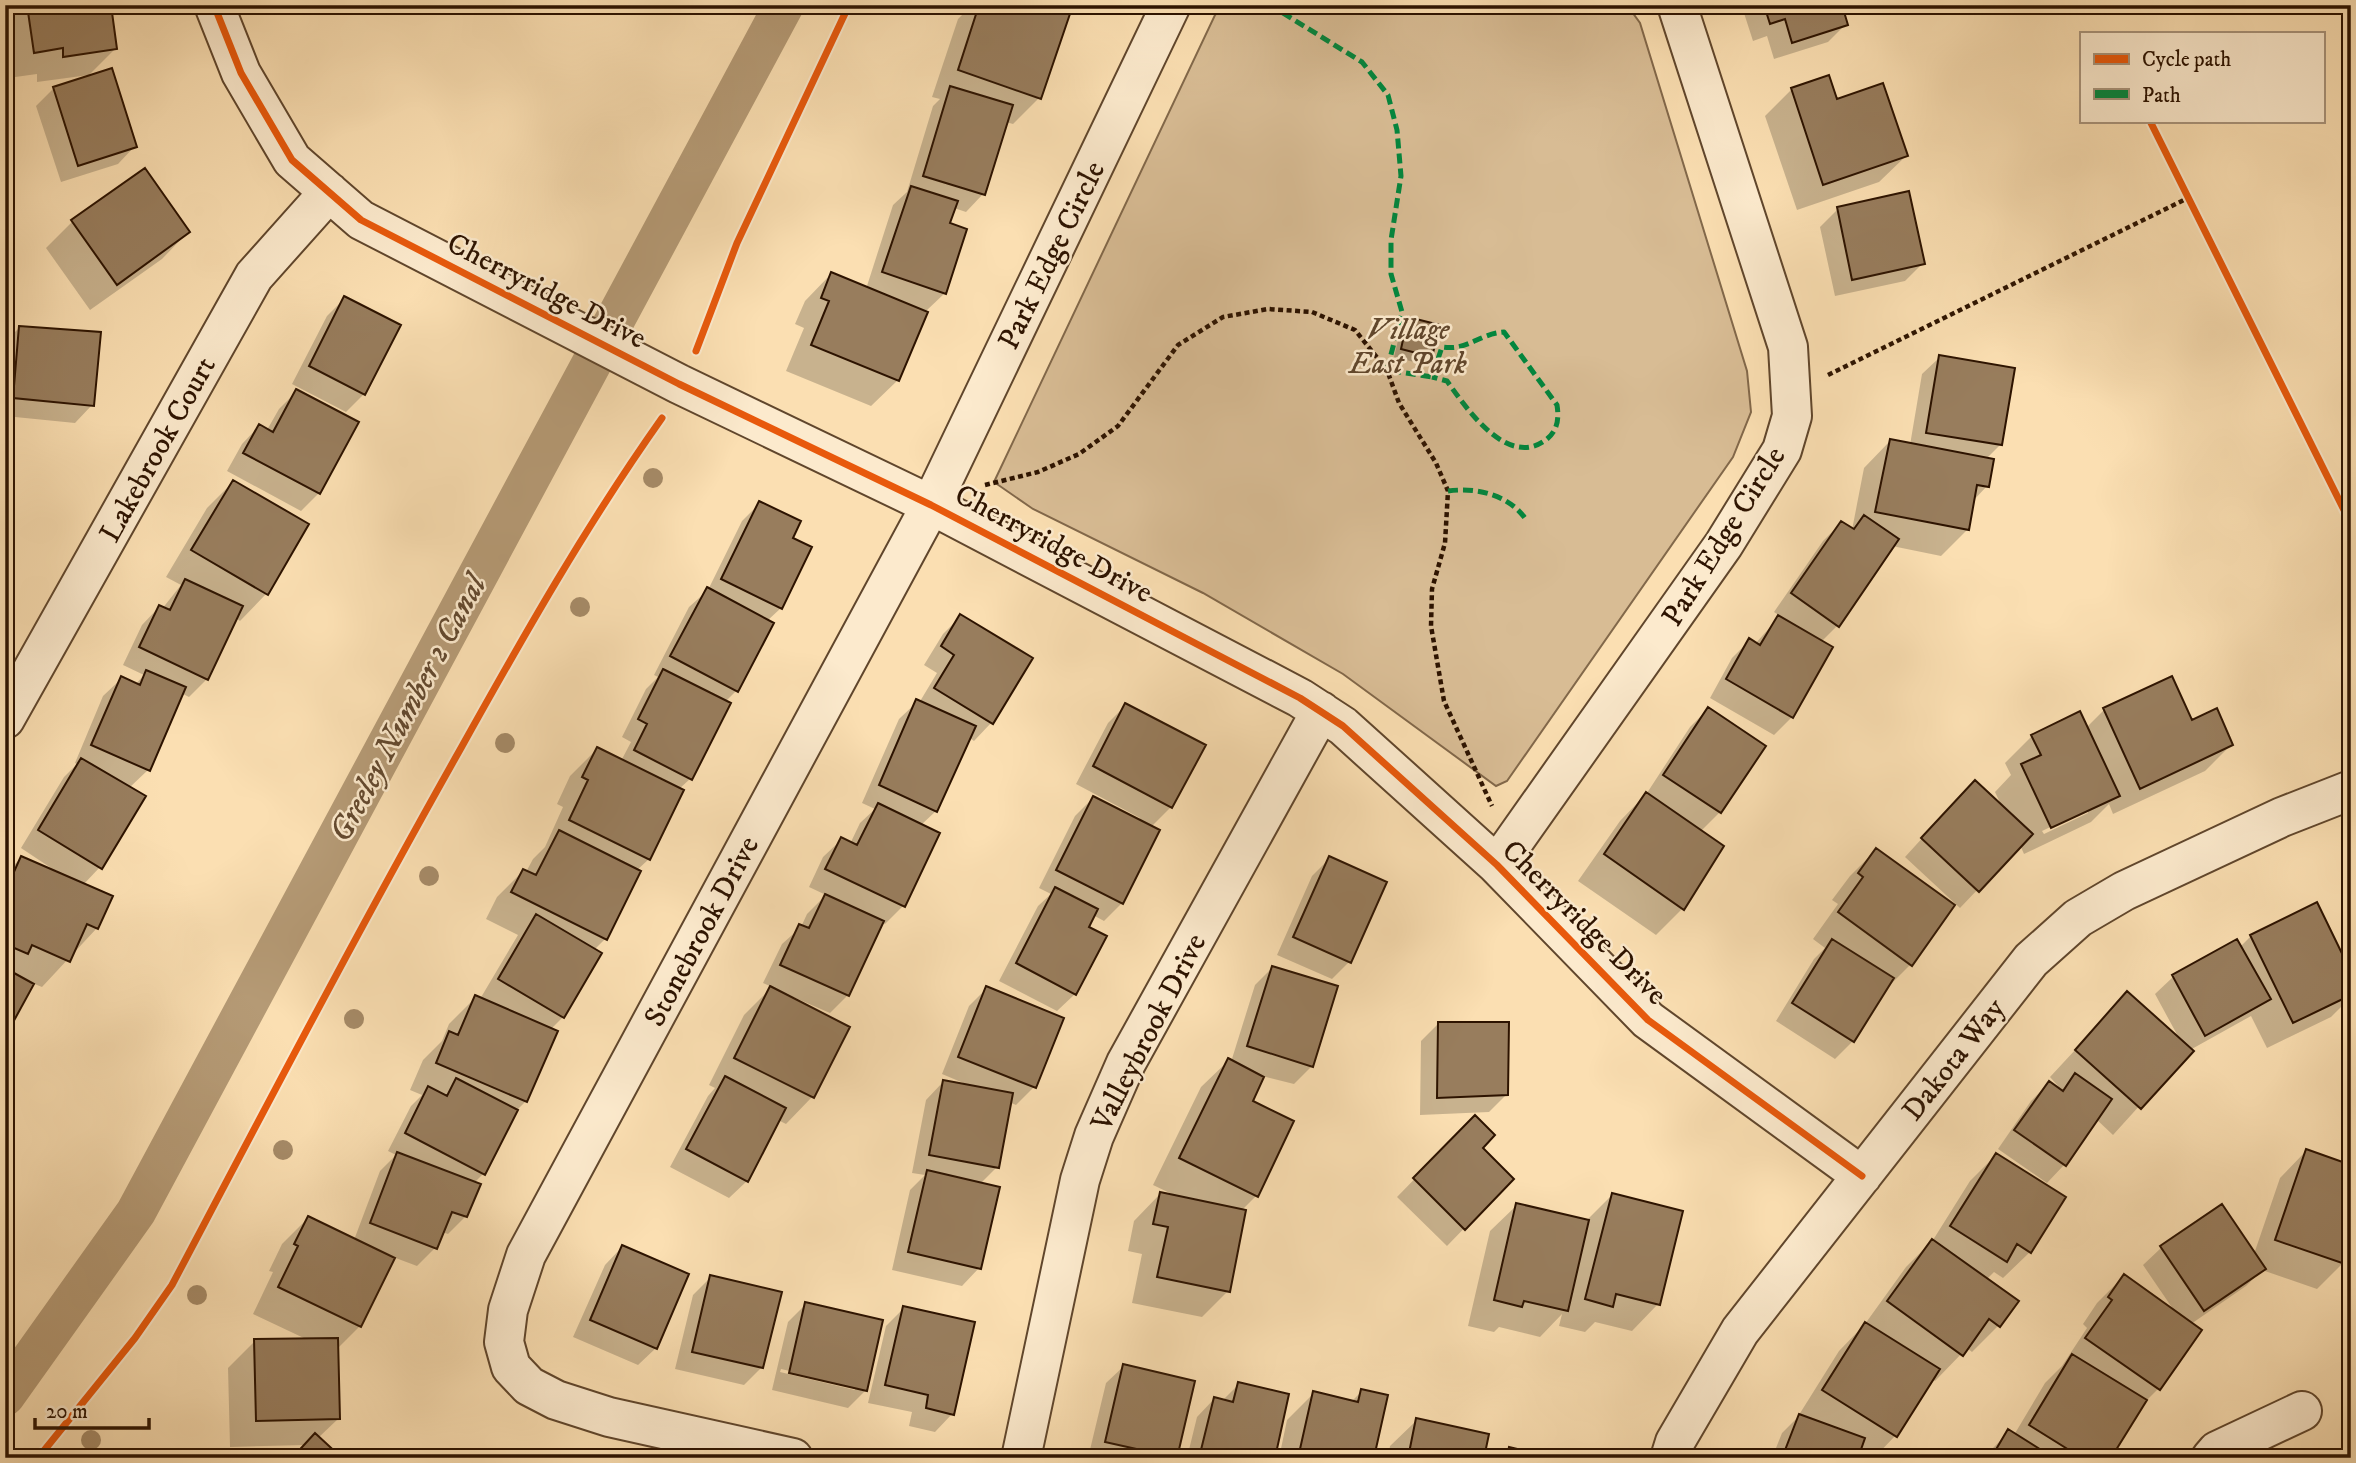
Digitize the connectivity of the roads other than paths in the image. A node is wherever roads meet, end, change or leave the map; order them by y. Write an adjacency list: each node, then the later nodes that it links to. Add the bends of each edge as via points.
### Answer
1 (214, 5): 4 (street, Cherryridge Drive, via 241,73 292,160)
2 (1171, 5): 5 (street, Park Edge Circle)
3 (1677, 5): 9 (street, Park Edge Circle, via 1788,347 1792,416 1782,450 1724,544)
4 (329, 192): 5 (street, Cherryridge Drive, via 360,220 656,372); 7 (street, Lakebrook Court, via 254,276)
5 (931, 505): 6 (street, Cherryridge Drive); 12 (street, Stonebrook Drive, via 526,1255 508,1310 504,1342 511,1367 528,1387 609,1417)
6 (1321, 711): 9 (street, Cherryridge Drive); 13 (street, Valleybrook Drive, via 1126,1063 1094,1136 1080,1180)
7 (5, 719)
8 (2351, 790): 10 (street, Dakota Way, via 2124,891 2078,918 2031,960)
9 (1497, 865): 10 (street, Cherryridge Drive, via 1648,1020)
10 (1862, 1176): 14 (street, Dakota Way, via 1740,1331)
11 (2302, 1411): 15 (street)
12 (793, 1458)
13 (1021, 1458)
14 (1670, 1458)
15 (2211, 1458)

